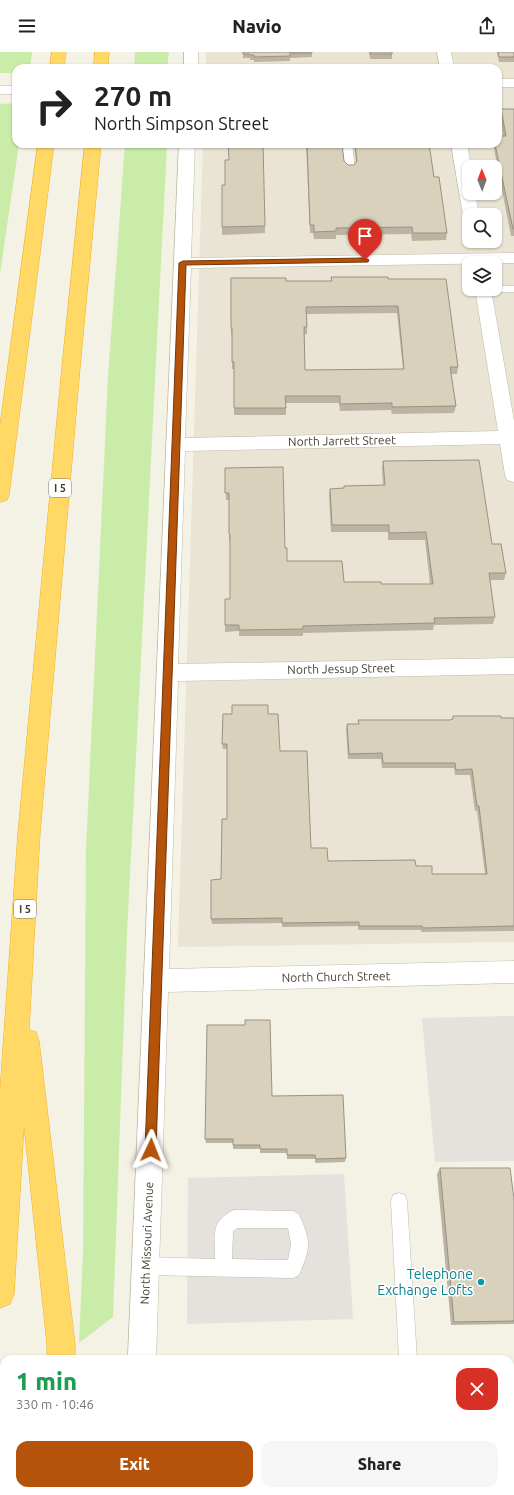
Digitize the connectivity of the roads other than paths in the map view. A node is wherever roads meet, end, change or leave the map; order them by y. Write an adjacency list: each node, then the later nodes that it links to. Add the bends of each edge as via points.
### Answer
1 (59, 52): 5 (highway)
2 (102, 52): 6 (highway)
3 (191, 52): 7 (street)
4 (444, 52): 8 (street)
5 (58, 64)
6 (101, 64)
7 (191, 64)
8 (446, 64)
9 (502, 83): 10 (street)
10 (514, 83)
11 (0, 90): 12 (street)
12 (12, 90)
13 (45, 148): 30 (highway)
14 (93, 148): 35 (highway, I 5, via 29,833)
15 (187, 148): 23 (street, North Missouri Avenue)
16 (347, 148): 18 (lane)
17 (460, 148): 19 (street)
18 (350, 169)
19 (470, 208)
20 (514, 258): 21 (street)
21 (502, 259)
22 (462, 261): 23 (street)
23 (183, 263): 28 (street, North Missouri Avenue)
24 (502, 289): 25 (lane)
25 (514, 289)
26 (484, 296): 27 (street)
27 (508, 437): 28 (street, North Jarrett Street); 29 (street)
28 (176, 445): 32 (street, North Missouri Avenue)
29 (514, 475)
30 (0, 495)
31 (514, 666): 32 (street, North Jessup Street)
32 (168, 673): 34 (street, North Missouri Avenue)
33 (514, 972): 34 (street, North Church Street)
34 (157, 981): 37 (street, North Missouri Avenue)
35 (20, 986): 39 (highway, I 5); 40 (highway)
36 (399, 1201): 42 (lane)
37 (146, 1266): 38 (lane); 41 (street, North Missouri Avenue)
38 (223, 1268): 38 (lane, via 293,1269 301,1252 299,1234 293,1220 234,1219 224,1227)
39 (0, 1294)
40 (62, 1355)
41 (142, 1355)
42 (408, 1355)

